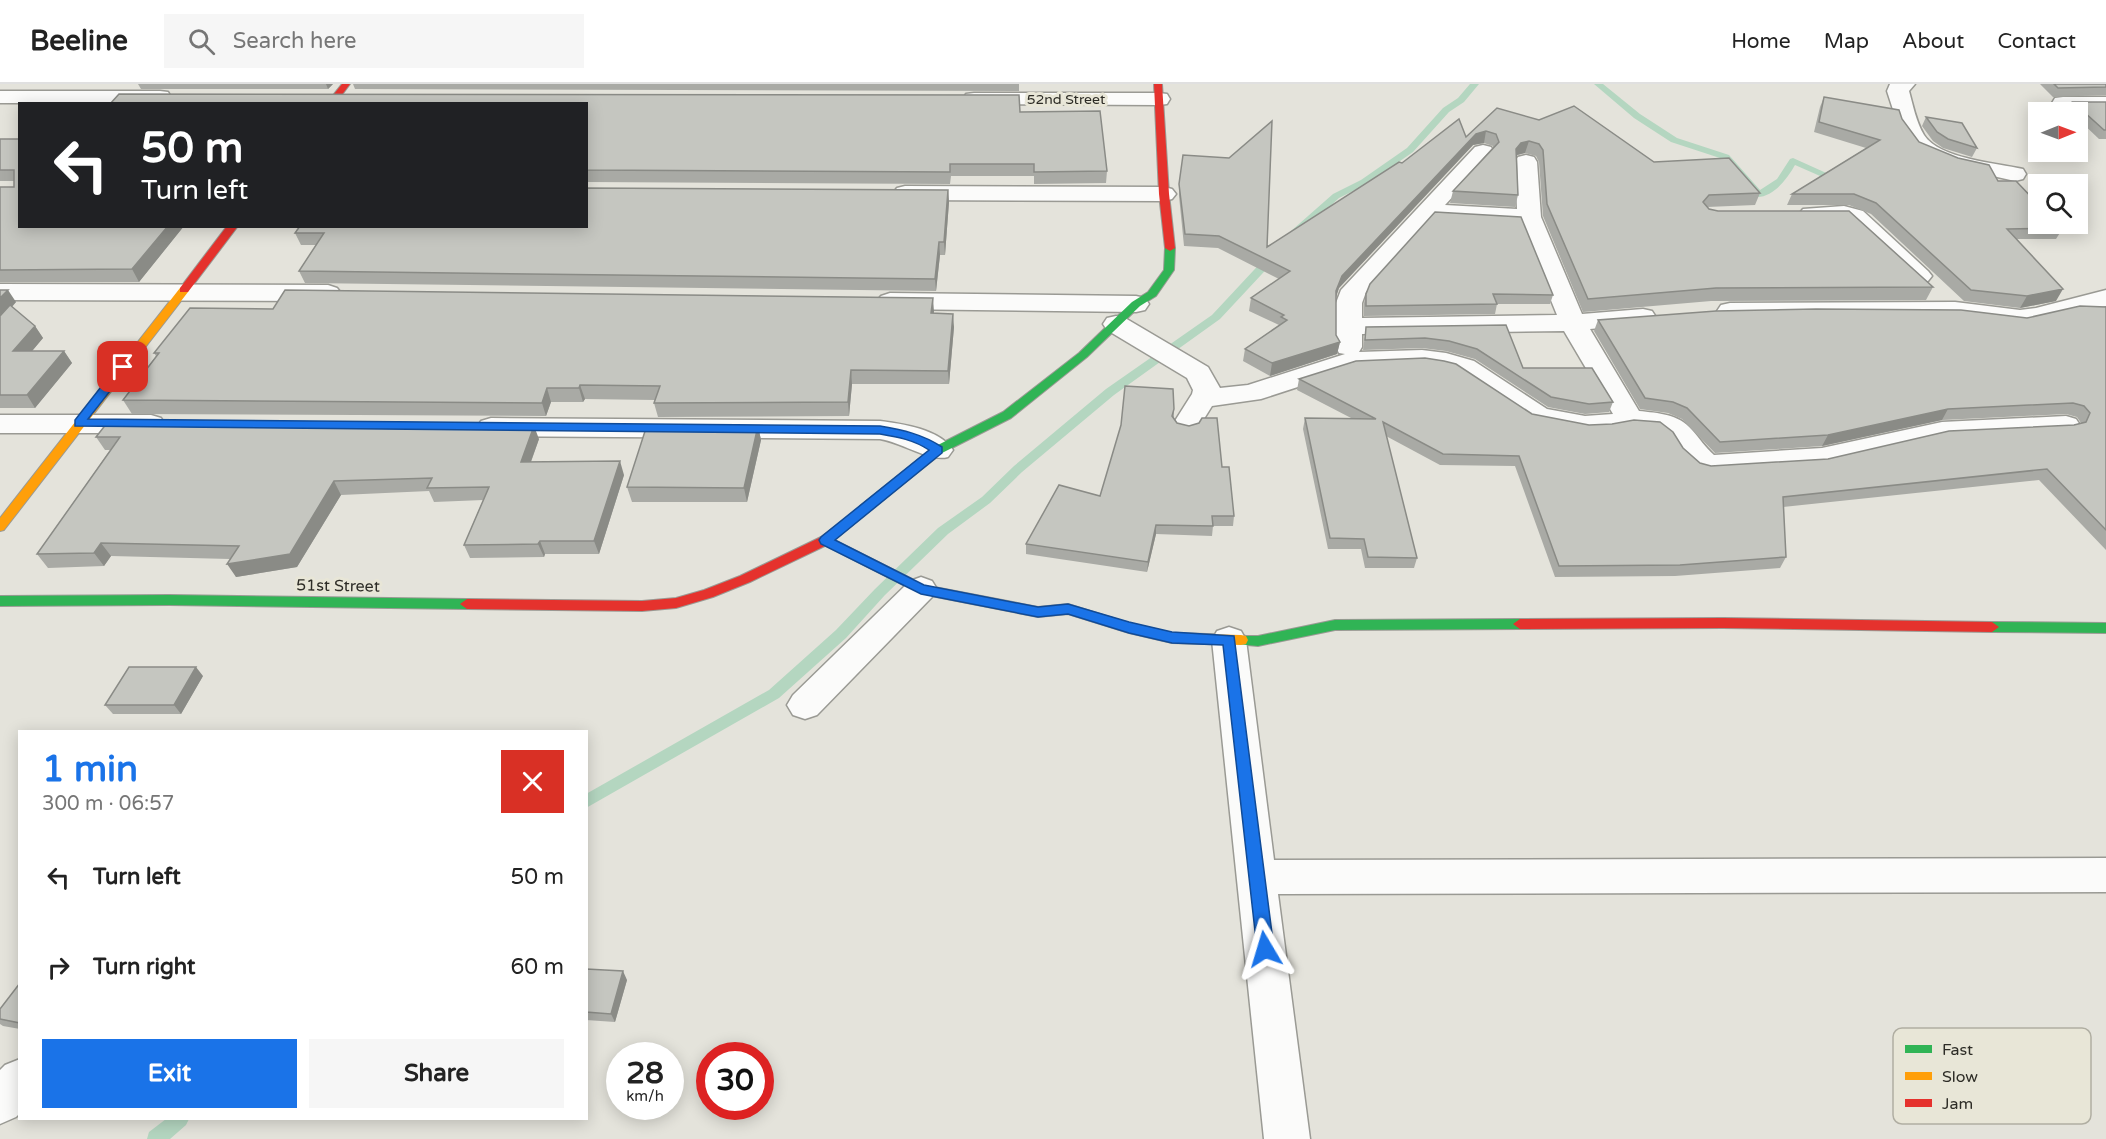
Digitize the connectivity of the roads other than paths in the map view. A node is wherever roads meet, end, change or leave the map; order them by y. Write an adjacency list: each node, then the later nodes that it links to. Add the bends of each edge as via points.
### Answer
1 (1905, 84): 10 (street, via 1898,91 1914,139 1921,146 1936,155)
2 (1158, 92): 5 (street, 52nd Street); 12 (street, 51st Street)
3 (0, 97): 4 (street)
4 (179, 97)
5 (956, 99)
6 (2088, 103): 7 (street)
7 (2106, 103)
8 (1483, 152): 13 (street)
9 (1527, 162): 15 (street)
10 (2015, 174)
11 (881, 193): 12 (street)
12 (1164, 194): 22 (street, 51st Street, via 1171,254 1169,270 1152,294)
13 (1426, 211): 15 (street); 27 (street, via 1354,290)
14 (1789, 214): 23 (street, via 1855,216)
15 (1529, 217): 26 (street)
16 (231, 228): 18 (street)
17 (0, 292): 18 (street)
18 (182, 292): 19 (street); 32 (street)
19 (349, 294)
20 (2106, 298): 23 (street, via 2020,318)
21 (862, 300): 22 (street)
22 (1136, 304): 28 (street, 51st Street)
23 (1955, 310): 24 (street)
24 (1711, 311)
25 (1665, 315): 26 (street)
26 (1573, 322): 27 (street); 31 (street)
27 (1348, 326): 29 (street)
28 (1122, 327): 30 (street); 38 (street, 51st Street, via 1007,415)
29 (1350, 362): 30 (street, via 1251,393); 31 (street, via 1422,358 1446,361 1464,367 1539,417 1585,425)
30 (1202, 386): 35 (street, via 1199,402)
31 (1630, 419): 36 (street, via 1664,423 1681,435 1690,450 1707,465 1822,458 1942,431)
32 (79, 423): 33 (street); 34 (street); 39 (street)
33 (0, 424)
34 (174, 424)
35 (1187, 424)
36 (2066, 424)
37 (469, 426): 38 (street, via 880,430 923,440)
38 (938, 450): 40 (street, 51st Street)
39 (0, 527)
40 (826, 540): 41 (street); 42 (street, 51st Street, via 745,579 676,603 642,606 169,600)
41 (913, 585): 44 (street, via 1038,612 1068,609 1172,638); 45 (street)
42 (3, 604)
43 (2106, 628): 44 (street, via 1723,623 1335,625 1258,641)
44 (1229, 640): 47 (street)
45 (805, 705)
46 (2106, 875): 47 (street)
47 (1257, 878): 50 (street)
48 (18, 1082): 49 (street)
49 (0, 1102)
50 (1287, 1139)

